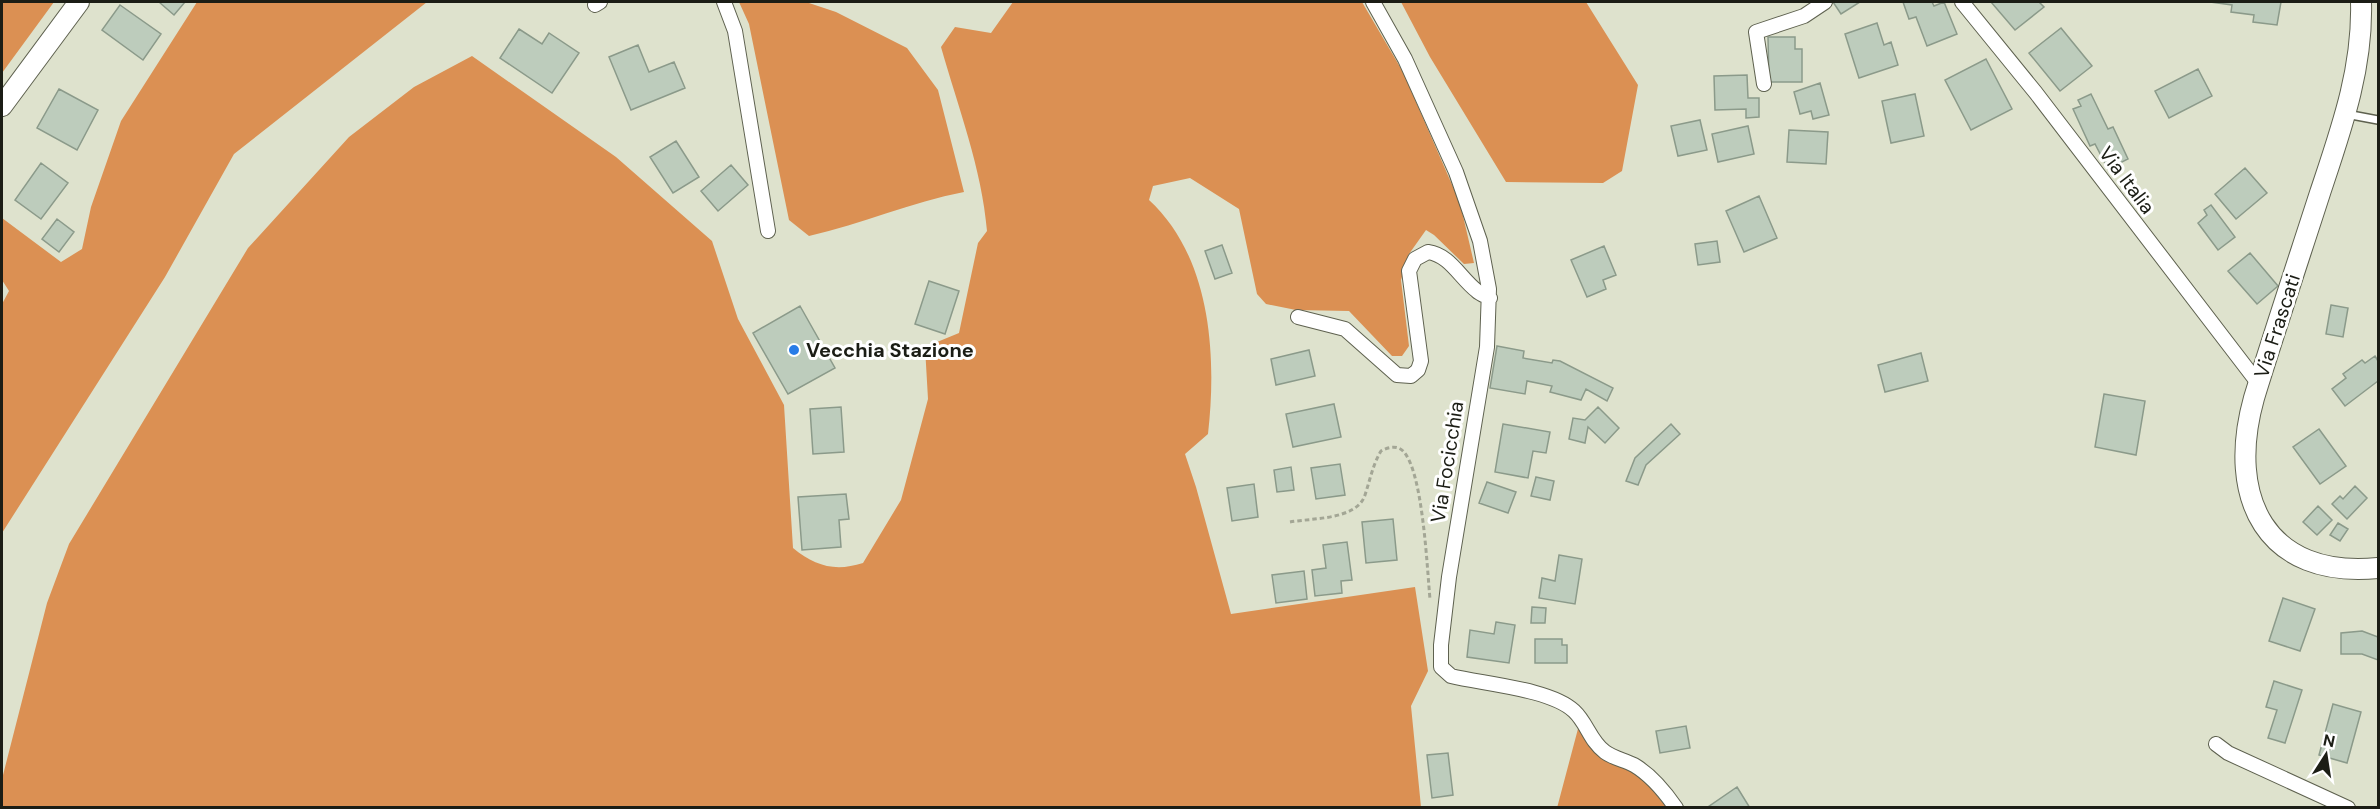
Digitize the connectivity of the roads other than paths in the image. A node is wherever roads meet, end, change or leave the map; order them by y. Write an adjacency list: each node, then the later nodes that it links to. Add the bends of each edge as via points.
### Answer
1 (79, 2): 8 (main road)
2 (724, 2): 11 (street, via 735,31)
3 (1372, 2): 12 (street, Via Focicchia, via 1400,47 1456,172 1482,247)
4 (1825, 2): 7 (street, via 1804,16 1756,32)
5 (1962, 2): 14 (street, Via Italia)
6 (2361, 2): 9 (main road, Via Frascati, via 2359,57)
7 (1764, 84)
8 (2, 106)
9 (2346, 114): 10 (lane); 14 (main road, Via Frascati)
10 (2379, 120)
11 (768, 231)
12 (1490, 298): 13 (street, via 1477,291 1444,258 1428,252 1415,259 1409,271 1421,361 1411,376 1397,375 1345,329); 17 (street, Via Focicchia, via 1486,347 1449,577 1441,667 1451,676 1542,696 1568,706 1600,748 1644,772)
13 (1298, 317)
14 (2258, 383): 15 (main road, Via Frascati, via 2247,425 2245,470 2249,494 2263,522 2287,550 2301,559 2339,568)
15 (2379, 568)
16 (2216, 744): 18 (street)
17 (1676, 807)
18 (2348, 807)

